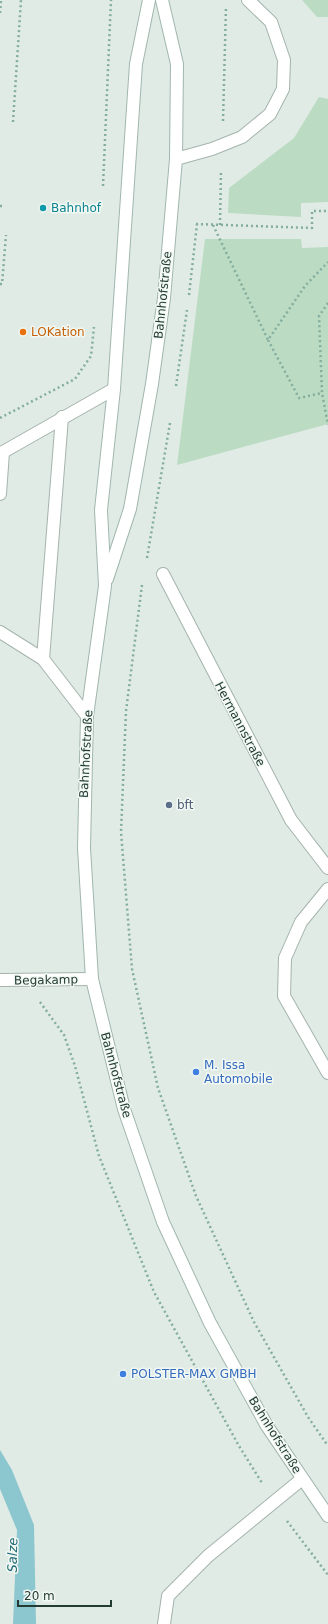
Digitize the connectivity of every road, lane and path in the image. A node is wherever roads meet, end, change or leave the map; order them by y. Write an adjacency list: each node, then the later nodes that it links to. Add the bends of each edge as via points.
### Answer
1 (1, 0): 8 (path)
2 (21, 0): 9 (path)
3 (111, 0): 12 (path)
4 (149, 0): 29 (main road, Bahnhofstraße, via 136,64)
5 (162, 0): 11 (main road, Bahnhofstraße, via 177,64)
6 (226, 0): 10 (path)
7 (248, 0): 10 (main road, via 270,22 284,60 282,89 270,114 242,137)
8 (0, 14)
9 (12, 122)
10 (222, 145): 11 (main road); 22 (path)
11 (176, 159): 36 (main road, Bahnhofstraße, via 164,298 152,384 130,509)
12 (103, 189)
13 (102, 204): 18 (path)
14 (0, 206): 15 (path)
15 (5, 206)
16 (82, 211): 18 (path)
17 (328, 211): 22 (path, via 312,211 312,228)
18 (102, 212): 19 (path)
19 (102, 216)
20 (197, 224): 21 (path)
21 (213, 225): 22 (path); 28 (path)
22 (220, 225)
23 (6, 235): 25 (path)
24 (328, 262): 28 (path, via 305,286)
25 (0, 284)
26 (328, 303): 30 (path, via 318,316)
27 (94, 320): 32 (path, via 91,356 75,379)
28 (268, 340): 30 (path, via 299,398)
29 (114, 389): 31 (main road); 36 (main road, Bahnhofstraße, via 101,510)
30 (322, 394): 33 (path)
31 (62, 417): 34 (main road, via 4,452); 39 (main road)
32 (0, 418)
33 (328, 425)
34 (0, 494)
35 (163, 574): 41 (main road, Hermannstraße, via 291,820)
36 (104, 586): 40 (main road, Bahnhofstraße)
37 (141, 593): 46 (path, via 126,711 121,832 132,969 158,1088 196,1196 254,1322 308,1417)
38 (0, 632): 39 (main road)
39 (43, 659): 40 (main road)
40 (87, 716): 43 (main road, Bahnhofstraße, via 84,848)
41 (328, 868)
42 (328, 889): 45 (main road, via 301,922 285,958 284,996)
43 (92, 979): 44 (main road, Begakamp); 47 (main road, Bahnhofstraße, via 124,1109 163,1222 210,1323 268,1426)
44 (0, 980)
45 (328, 1073)
46 (328, 1446)
47 (302, 1479): 48 (main road, Bahnhofstraße); 49 (main road, via 208,1556 168,1596)
48 (328, 1516)
49 (164, 1624)

